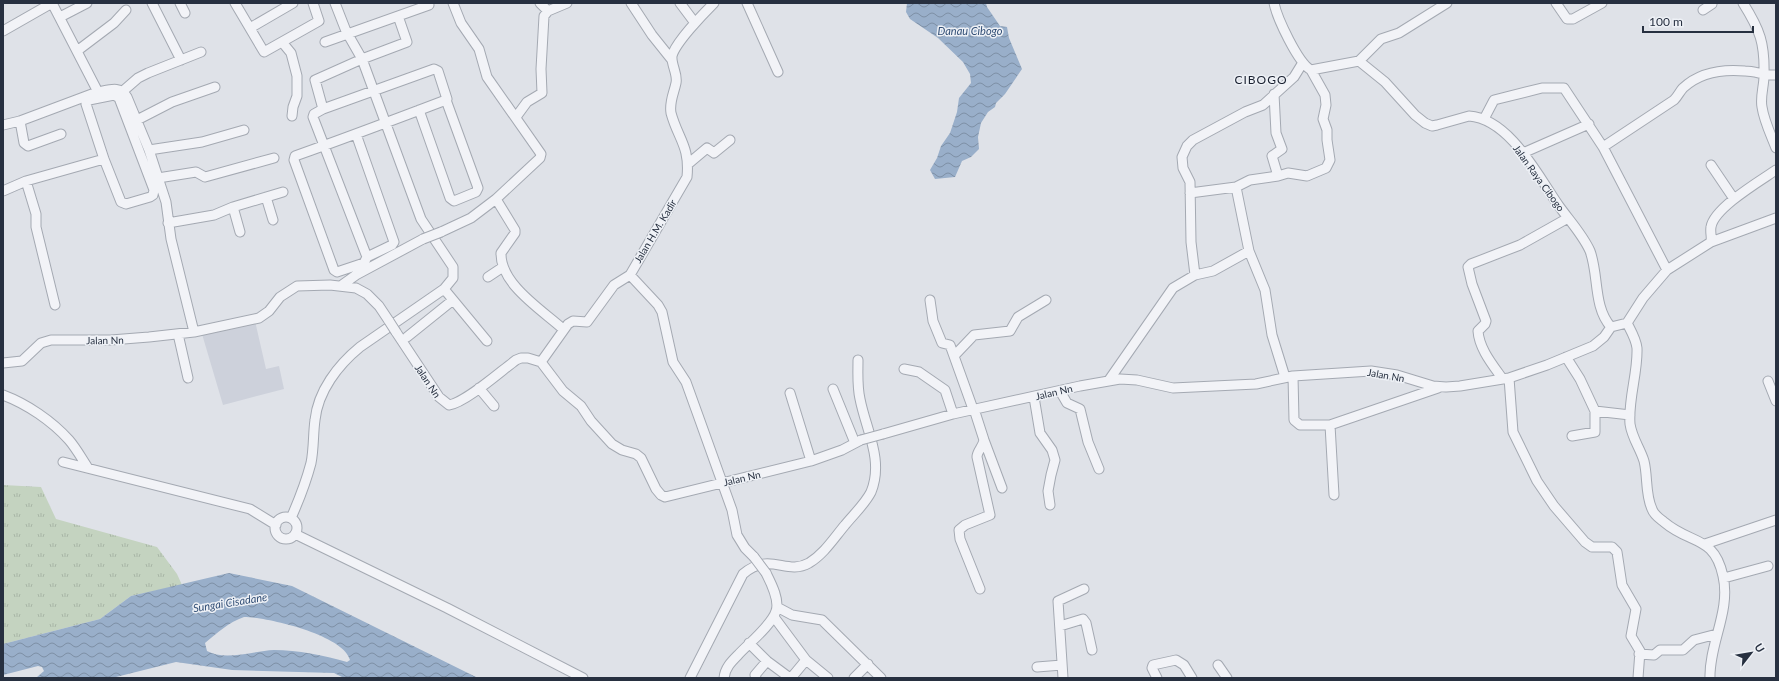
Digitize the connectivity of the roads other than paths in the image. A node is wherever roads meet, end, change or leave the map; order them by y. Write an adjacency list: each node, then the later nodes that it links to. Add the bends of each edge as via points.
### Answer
1 (52, 3): 28 (street); 31 (street)
2 (87, 3): 28 (street)
3 (152, 3): 38 (street)
4 (180, 3): 26 (street)
5 (236, 3): 30 (street)
6 (293, 3): 30 (street)
7 (313, 3): 33 (street, via 319,21)
8 (453, 3): 55 (street, via 461,23 479,49 485,72)
9 (540, 3): 23 (street)
10 (567, 3): 23 (street)
11 (631, 3): 39 (street)
12 (680, 3): 29 (street)
13 (714, 3): 29 (street)
14 (747, 3): 43 (street)
15 (1274, 3): 41 (street)
16 (1447, 3): 40 (street, via 1395,35 1381,38)
17 (1556, 3): 18 (street, via 1567,19 1573,19)
18 (1602, 3)
19 (1712, 3): 25 (street)
20 (1744, 3): 44 (street, via 1762,38)
21 (339, 4): 32 (street)
22 (429, 5): 27 (street)
23 (552, 8): 55 (street, via 544,16 542,93 527,102)
24 (126, 10): 35 (street, via 114,23)
25 (1703, 10)
26 (185, 13)
27 (398, 16): 32 (street); 37 (street, via 407,42)
28 (60, 17): 35 (street)
29 (695, 23): 39 (street, via 673,54)
30 (250, 28): 33 (street, via 264,52)
31 (3, 31)
32 (348, 34): 34 (street); 37 (street)
33 (282, 42): 54 (street, via 291,53 297,76 297,96)
34 (325, 42)
35 (77, 51): 50 (street)
36 (200, 52): 38 (street)
37 (362, 59): 48 (street); 52 (street, via 315,80)
38 (181, 60): 47 (street, via 143,76)
39 (672, 60): 73 (street, Jalan H.M. Kadir, via 676,82 671,112 687,152)
40 (1359, 61): 42 (street); 56 (street, via 1380,77 1425,123 1432,126 1469,116)
41 (1302, 64): 42 (street); 49 (street, via 1294,77)
42 (1311, 70): 76 (street, via 1325,95 1323,119 1327,130 1330,160 1326,168 1307,176 1288,173)
43 (778, 72)
44 (1764, 75): 45 (street); 67 (street, via 1746,71 1710,72 1691,81 1674,100); 68 (street, via 1762,106)
45 (1776, 75)
46 (215, 87): 57 (street, via 172,102)
47 (123, 91): 50 (street, via 119,89); 57 (street)
48 (374, 91): 51 (street, via 436,70); 52 (street); 59 (street)
49 (1274, 94): 76 (street, via 1276,133 1282,149 1272,156); 82 (street, via 1262,105 1193,140 1187,146 1182,157 1183,168 1190,182)
50 (98, 95): 58 (street); 72 (street, via 86,104); 72 (street, via 114,95 119,98 154,190 153,195 122,203)
51 (446, 100): 53 (street); 53 (street, via 478,188 476,192 454,201 450,198)
52 (323, 109): 66 (street, via 316,112 313,117)
53 (419, 110): 59 (street)
54 (292, 116)
55 (516, 117): 84 (street, via 541,151 541,156)
56 (1484, 119): 60 (street, via 1494,100 1542,88 1564,88); 70 (street, Jalan Raya Cibogo, via 1510,139)
57 (137, 120): 69 (street)
58 (20, 121): 61 (street); 63 (street, via 24,142 28,146)
59 (385, 123): 64 (street); 101 (street, via 421,219 453,266 453,278)
60 (1589, 124): 67 (street); 70 (street)
61 (3, 125)
62 (244, 130): 69 (street, via 202,142)
63 (61, 134)
64 (356, 134): 66 (street); 94 (street, via 394,242)
65 (730, 140): 73 (street, via 714,153 707,148)
66 (324, 146): 94 (street); 94 (street, via 295,156 294,160 334,270 337,272 364,262)
67 (1603, 147): 96 (street)
68 (1776, 148)
69 (149, 150): 77 (street)
70 (1523, 153): 87 (street, Jalan Raya Cibogo)
71 (274, 158): 77 (street, via 205,177 196,172)
72 (104, 159): 78 (street)
73 (688, 164): 97 (street, Jalan H.M. Kadir, via 687,177)
74 (1711, 164): 85 (street)
75 (1776, 170): 85 (street)
76 (1278, 176): 79 (street, via 1250,180)
77 (158, 178): 90 (street, via 166,202)
78 (26, 181): 80 (street); 105 (street, via 36,214 36,227)
79 (1236, 187): 82 (street); 93 (street)
80 (3, 191)
81 (283, 192): 83 (street)
82 (1190, 193): 98 (street)
83 (266, 197): 86 (street); 89 (street)
84 (496, 199): 95 (street, via 515,230 502,253); 100 (street, bridge, via 471,218 423,239 356,275)
85 (1734, 199): 92 (street, via 1717,215 1712,225)
86 (233, 207): 90 (street, via 214,215); 91 (street)
87 (1568, 218): 107 (street, Jalan Raya Cibogo, via 1590,252 1600,306); 121 (street, via 1520,245 1468,267 1486,320 1478,331 1479,338 1483,349)
88 (1776, 218): 92 (street)
89 (273, 220)
90 (168, 223): 109 (street)
91 (240, 232)
92 (1711, 242): 96 (street)
93 (1249, 251): 98 (street, via 1213,271); 119 (street, via 1264,290 1272,335)
94 (367, 257)
95 (503, 267): 99 (street); 108 (street, via 516,288)
96 (1667, 270): 106 (street, via 1643,298)
97 (630, 275): 108 (street, via 614,285 587,322 573,321); 145 (street, Jalan H.M. Kadir, via 662,312 673,362 686,382)
98 (1195, 275): 122 (street, via 1173,288)
99 (488, 277)
100 (342, 286): 109 (street, Jalan Nn, via 297,286 280,297 269,311 258,318); 125 (street, Jalan Nn, bridge, via 356,288 367,294 379,306 444,402 454,404)
101 (444, 288): 102 (street); 149 (street, via 360,347 347,358 326,387 315,419 311,462)
102 (453, 300): 111 (street); 112 (street)
103 (930, 300): 113 (street, via 933,321 942,343 950,345)
104 (1046, 300): 113 (street, via 1018,317 1010,331 974,335)
105 (55, 305)
106 (1627, 323): 107 (street); 136 (street, via 1637,349)
107 (1611, 327): 114 (street, Jalan Nn, via 1593,346)
108 (563, 329): 116 (street)
109 (194, 332): 110 (street, Jalan Nn)
110 (178, 334): 117 (street, Jalan Nn, via 131,339 51,340 41,343 22,361); 120 (street)
111 (407, 337)
112 (486, 341)
113 (954, 356): 133 (street)
114 (1566, 357): 121 (street, Jalan Nn); 134 (street)
115 (858, 360): 172 (street, via 858,387 876,461 870,492 820,555 808,563 797,567 767,563 756,565 743,574)
116 (541, 362): 125 (street, Jalan Nn, via 521,358); 145 (street, Jalan Nn, via 563,391 581,406 612,444 641,458 661,495 670,496)
117 (3, 363)
118 (904, 369): 135 (street, via 919,372 945,390)
119 (1289, 377): 122 (street, Jalan Nn, via 1256,384 1173,388 1137,380); 124 (street, Jalan Nn, via 1370,370); 137 (street, via 1294,420 1300,425)
120 (188, 378)
121 (1505, 378): 124 (street, Jalan Nn); 164 (street, via 1513,432 1540,485 1554,506 1586,542 1592,547 1612,547 1616,550 1620,580 1636,609 1631,636 1639,649)
122 (1109, 380): 127 (street, Jalan Nn)
123 (1768, 382): 131 (street)
124 (1440, 387): 137 (street)
125 (479, 388): 132 (street)
126 (833, 389): 140 (street)
127 (1060, 390): 130 (street, Jalan Nn); 144 (street, via 1067,403 1080,409 1088,442)
128 (790, 393): 142 (street)
129 (3, 396): 143 (street, via 55,425 70,441)
130 (1034, 397): 133 (street, Jalan Nn); 148 (street, via 1040,433 1056,460 1049,483)
131 (1776, 401)
132 (494, 406)
133 (974, 409): 135 (street, Jalan Nn); 139 (street)
134 (1595, 411): 136 (street); 138 (street, via 1596,432)
135 (953, 414): 140 (street, Jalan Nn, bridge)
136 (1630, 415): 153 (street, via 1630,425 1643,460 1654,514 1675,531)
137 (1330, 425): 147 (street)
138 (1572, 436)
139 (984, 440): 146 (street); 156 (street, via 977,457 990,515 959,530 960,539)
140 (858, 442): 142 (street, Jalan Nn)
141 (63, 462): 143 (street)
142 (811, 462): 145 (street, Jalan Nn)
143 (88, 468): 151 (street, via 250,509)
144 (1099, 469)
145 (722, 482): 158 (street, Jalan H.M. Kadir, bridge, via 732,510 737,536 770,580)
146 (1002, 488)
147 (1334, 495)
148 (1050, 505)
149 (291, 518): 151 (street, via 284,517); 152 (street, via 297,525)
150 (1776, 520): 153 (street)
151 (276, 525): 152 (street, via 278,535 283,538)
152 (295, 534): 171 (street)
153 (1705, 544): 155 (street, via 1717,556)
154 (1768, 566): 155 (street)
155 (1724, 578): 161 (street, via 1723,607)
156 (980, 589)
157 (1084, 589): 160 (street, via 1058,601)
158 (777, 607): 159 (street); 167 (street, via 792,615 822,620)
159 (774, 617): 162 (street); 165 (street)
160 (1060, 626): 163 (street, via 1083,618); 168 (street)
161 (1717, 634): 164 (street, via 1694,640 1683,650 1660,650 1654,655); 184 (street)
162 (749, 643): 166 (street); 173 (street, via 730,662)
163 (1092, 650)
164 (1639, 654): 183 (street)
165 (806, 660): 175 (street); 176 (street)
166 (766, 661): 174 (street, via 755,674); 175 (street)
167 (868, 664): 177 (street); 178 (street)
168 (1062, 665): 170 (street); 179 (street)
169 (1218, 665): 182 (street)
170 (1037, 667)
171 (583, 678)
172 (690, 678)
173 (724, 678)
174 (756, 678)
175 (790, 678)
176 (828, 678)
177 (854, 678)
178 (881, 678)
179 (1063, 678)
180 (1157, 678): 181 (street, via 1153,666 1176,660 1184,665)
181 (1192, 678)
182 (1227, 678)
183 (1638, 678)
184 (1710, 678)

